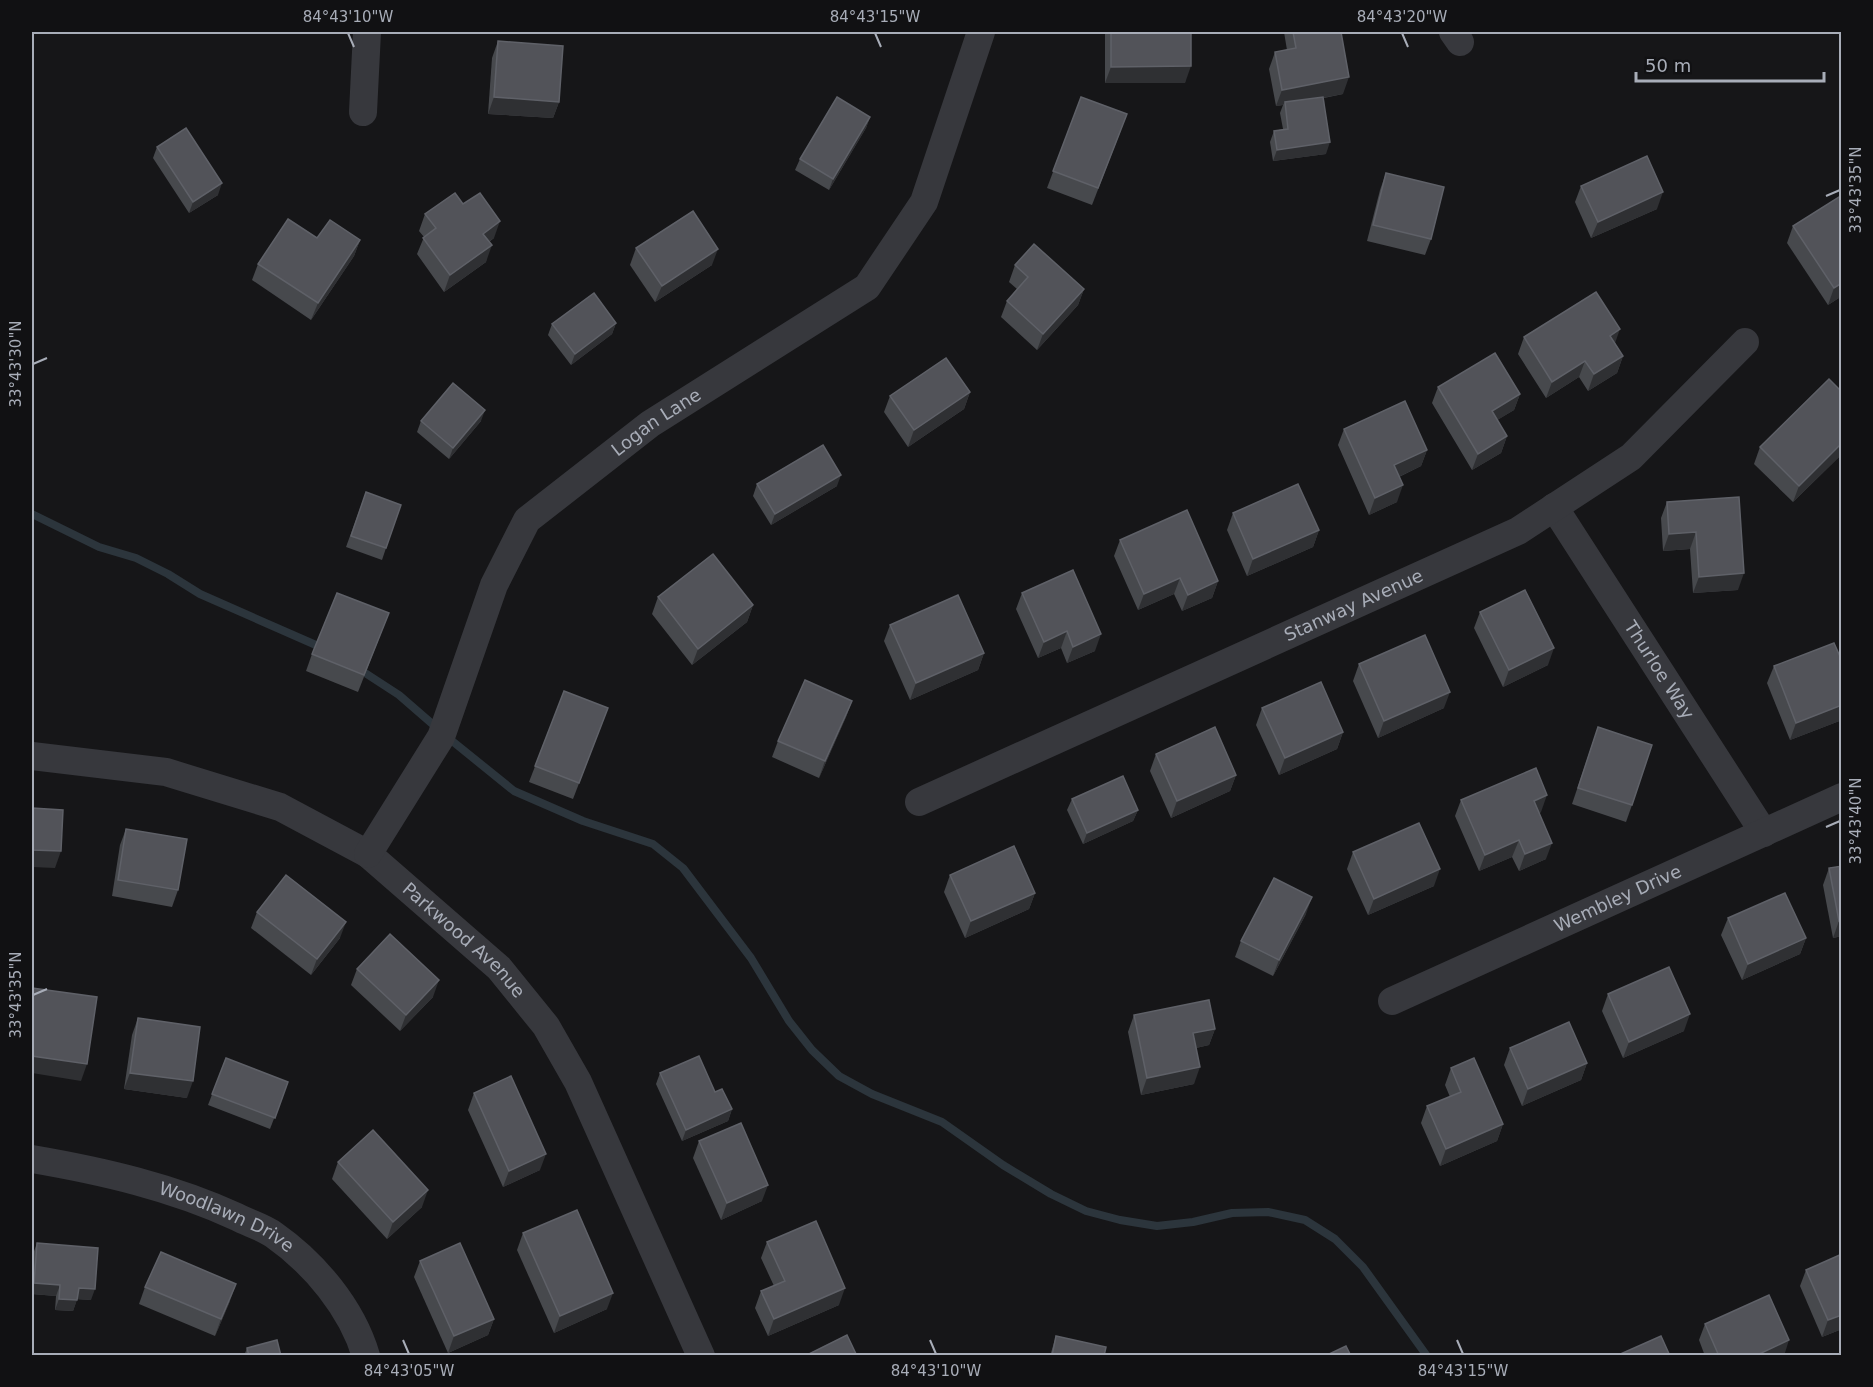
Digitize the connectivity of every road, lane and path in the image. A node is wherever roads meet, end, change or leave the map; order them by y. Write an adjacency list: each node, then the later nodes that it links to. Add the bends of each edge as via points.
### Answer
1 (367, 32): 3 (street)
2 (981, 32): 10 (street, Logan Lane, via 924,202 867,287 650,424 527,520 494,585 441,737)
3 (363, 112)
4 (1745, 342): 5 (street, Stanway Avenue, via 1631,457)
5 (1554, 507): 8 (street, Stanway Avenue, via 1518,531); 9 (street, Thurloe Way)
6 (32, 756): 10 (street, Parkwood Avenue, via 166,772 280,807)
7 (1842, 797): 9 (street, Wembley Drive)
8 (920, 802)
9 (1764, 833): 11 (street, Wembley Drive)
10 (368, 854): 14 (street, Parkwood Avenue, via 499,968 546,1026 578,1082)
11 (1392, 1001)
12 (32, 1159): 13 (street, Woodlawn Drive, via 194,1197 273,1234 329,1285 361,1338)
13 (366, 1356)
14 (701, 1356)

